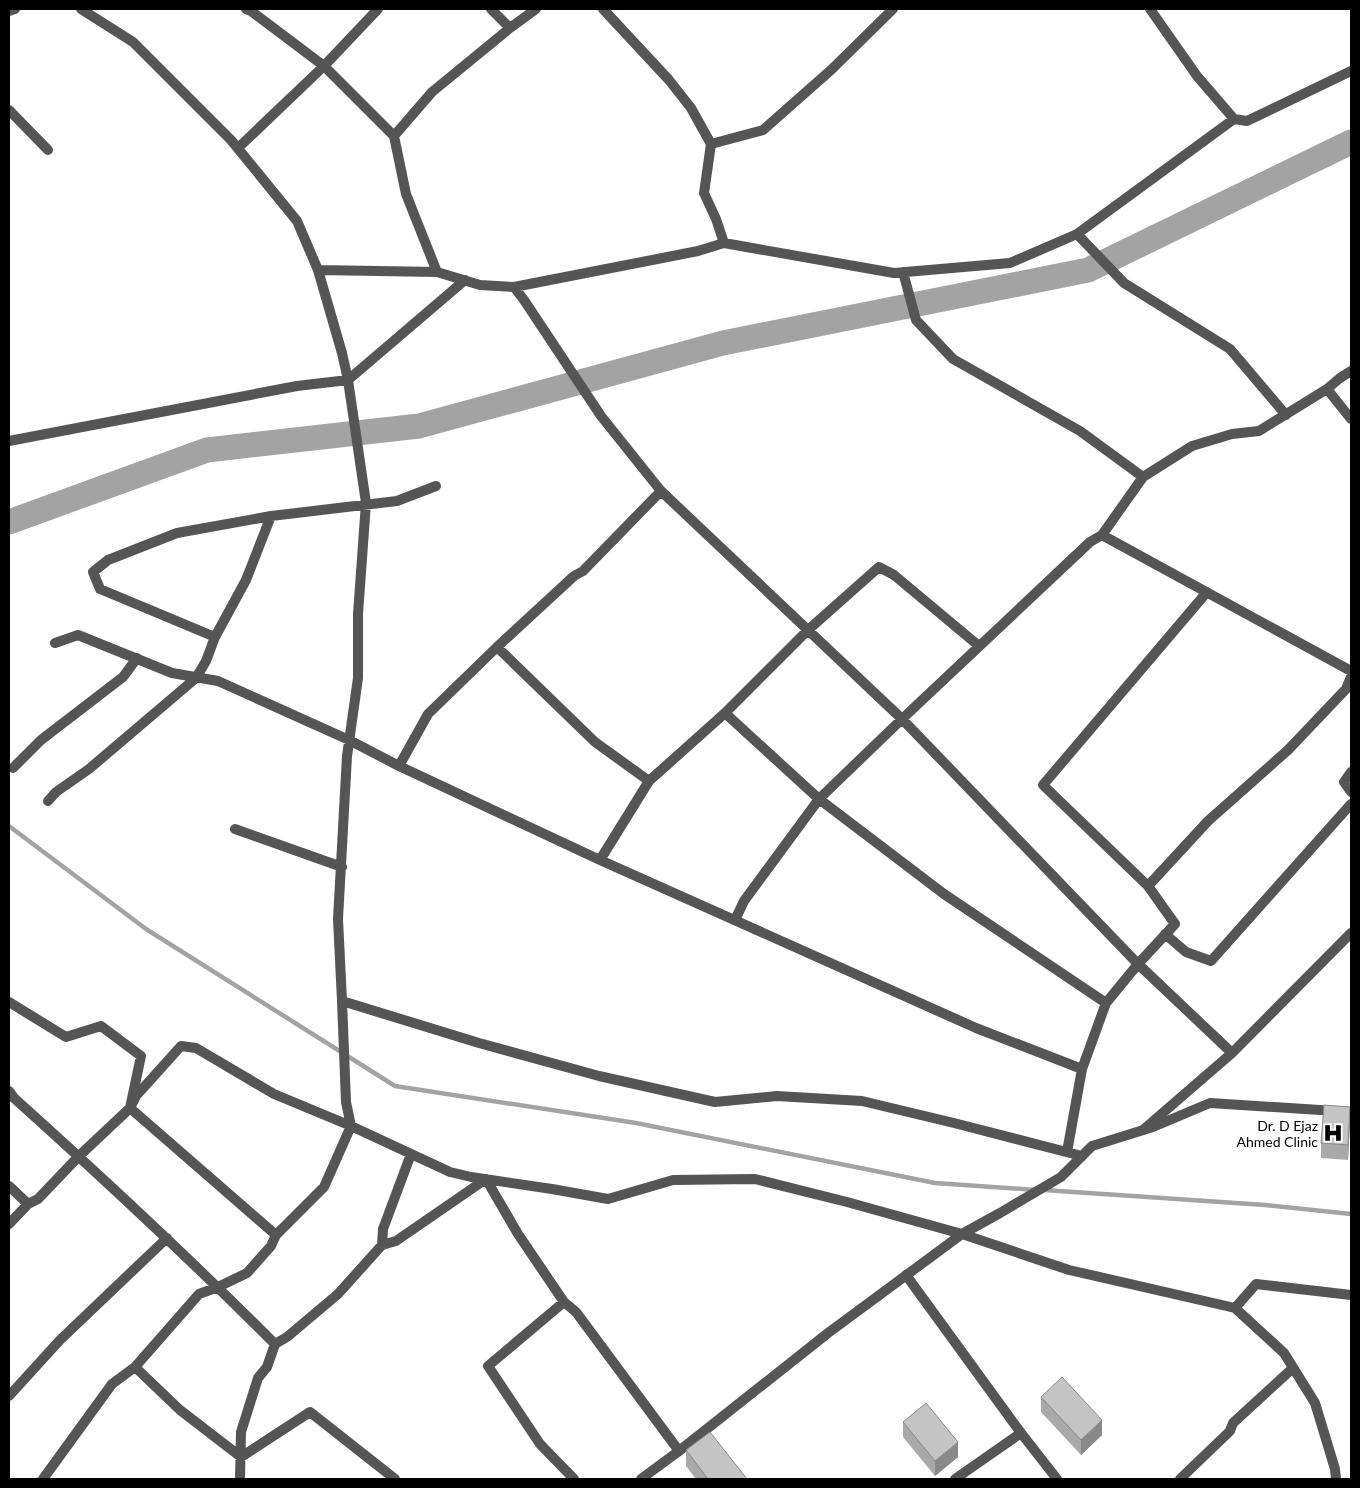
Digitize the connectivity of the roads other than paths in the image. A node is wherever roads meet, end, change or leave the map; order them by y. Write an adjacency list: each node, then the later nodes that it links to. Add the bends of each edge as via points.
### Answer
1 (15, 9): 10 (street)
2 (81, 9): 18 (street, via 133,42)
3 (246, 9): 12 (street)
4 (378, 9): 12 (street)
5 (491, 9): 11 (street)
6 (536, 9): 11 (street)
7 (605, 9): 17 (street, via 691,108)
8 (892, 9): 17 (street, via 831,70 763,130)
9 (1150, 9): 15 (street, via 1197,76)
10 (9, 11)
11 (510, 28): 16 (street, via 432,92)
12 (324, 66): 16 (street); 18 (street)
13 (1351, 71): 15 (street, via 1247,121)
14 (9, 110): 19 (street)
15 (1234, 119): 20 (street)
16 (394, 136): 23 (street, via 406,194)
17 (711, 144): 21 (street, via 704,193)
18 (238, 148): 22 (street, via 297,221)
19 (48, 150)
20 (1077, 234): 24 (street, via 1010,263); 30 (street, via 1124,283 1230,349)
21 (724, 243): 24 (street, via 894,273); 26 (street, via 698,252)
22 (318, 270): 23 (street); 28 (street)
23 (437, 272): 25 (street)
24 (904, 272): 33 (street, via 916,320 953,359 1080,431)
25 (465, 280): 26 (street, via 480,285); 28 (street)
26 (514, 287): 35 (street, via 601,416)
27 (1351, 371): 29 (street)
28 (348, 380): 32 (street, via 296,386); 36 (street)
29 (1327, 389): 30 (street); 31 (street)
30 (1286, 415): 33 (street, via 1259,431 1232,434 1192,446)
31 (1351, 419)
32 (9, 442)
33 (1143, 477): 38 (street)
34 (436, 486): 36 (street, via 397,501)
35 (661, 491): 40 (street); 44 (street, via 584,571 574,576)
36 (366, 504): 37 (street); 51 (street, via 358,614 358,678)
37 (271, 516): 41 (street, via 246,580); 41 (street, via 176,533 108,560 93,572 100,589)
38 (1102, 535): 39 (street); 43 (street, via 1090,542)
39 (1207, 592): 46 (street); 63 (street, via 1043,785)
40 (808, 630): 43 (street, via 879,567); 49 (street); 50 (street)
41 (215, 637): 48 (street)
42 (55, 643): 45 (street, via 78,635)
43 (979, 646): 50 (street)
44 (497, 647): 52 (street, via 428,714); 55 (street, via 595,742)
45 (137, 658): 48 (street, via 172,673); 53 (street, via 123,677 41,740)
46 (1351, 671)
47 (1351, 677): 63 (street, via 1346,689 1288,750 1208,821)
48 (196, 678): 51 (street, via 218,681); 58 (street, via 89,769 56,792)
49 (725, 713): 55 (street); 57 (street)
50 (902, 719): 57 (street); 67 (street)
51 (349, 740): 52 (street); 62 (street)
52 (399, 766): 61 (street)
53 (13, 768)
54 (1351, 772): 56 (street, via 1344,782)
55 (649, 781): 61 (street)
56 (1351, 792)
57 (819, 799): 64 (street, via 744,901); 70 (street, via 944,894)
58 (48, 802)
59 (1351, 804): 66 (street, via 1211,961 1186,952)
60 (235, 829): 62 (street)
61 (600, 860): 64 (street)
62 (342, 867): 68 (street, via 338,919)
63 (1148, 886): 66 (street, via 1175,924)
64 (735, 920): 72 (street, via 976,1028)
65 (1351, 933): 71 (street)
66 (1165, 934): 67 (street)
67 (1138, 964): 70 (street); 71 (street)
68 (342, 1001): 76 (street, via 346,1102); 78 (street, via 599,1076 715,1102 777,1096 862,1101)
69 (9, 1002): 74 (street, via 66,1038 101,1026 141,1056)
70 (1106, 1004): 72 (street)
71 (1232, 1053): 77 (street)
72 (1082, 1069): 78 (street)
73 (9, 1092): 80 (street)
74 (130, 1108): 76 (street, via 136,1096 181,1046 196,1048 274,1094); 80 (street); 87 (street)
75 (1351, 1112): 77 (street, via 1210,1103)
76 (351, 1126): 79 (street); 87 (street, via 324,1187)
77 (1142, 1130): 81 (street, via 1092,1146)
78 (1067, 1152): 81 (street)
79 (411, 1154): 82 (street, via 450,1172); 89 (street, via 383,1229)
80 (79, 1156): 84 (street, via 38,1199); 88 (street)
81 (1082, 1156): 86 (street, via 1060,1177)
82 (486, 1179): 86 (street, via 608,1200 673,1180 755,1179); 89 (street, via 396,1241); 93 (street)
83 (9, 1186): 84 (street)
84 (28, 1204): 85 (street)
85 (9, 1224)
86 (962, 1234): 90 (street); 94 (street, via 1069,1270)
87 (276, 1235): 91 (street, via 271,1246 246,1273)
88 (167, 1238): 91 (street); 98 (street, via 60,1340)
89 (382, 1245): 95 (street, via 338,1294)
90 (906, 1275): 99 (street); 100 (street, via 828,1332)
91 (218, 1287): 95 (street); 96 (street, via 199,1294)
92 (1351, 1294): 94 (street, via 1256,1284)
93 (564, 1302): 100 (street, via 576,1312); 105 (street, via 488,1366 540,1444)
94 (1235, 1308): 97 (street, via 1284,1353)
95 (275, 1344): 101 (street, via 267,1367 258,1378 241,1432)
96 (135, 1367): 101 (street, via 180,1410); 102 (street, via 112,1384)
97 (1293, 1368): 109 (street, via 1233,1423 1230,1431); 110 (street, via 1315,1403)
98 (9, 1396)
99 (1020, 1433): 107 (street); 108 (street)
100 (679, 1451): 106 (street)
101 (241, 1457): 103 (street); 104 (street, via 310,1412)
102 (43, 1479)
103 (240, 1479)
104 (395, 1479)
105 (574, 1479)
106 (641, 1479)
107 (955, 1479)
108 (1057, 1479)
109 (1180, 1479)
110 (1336, 1479)

